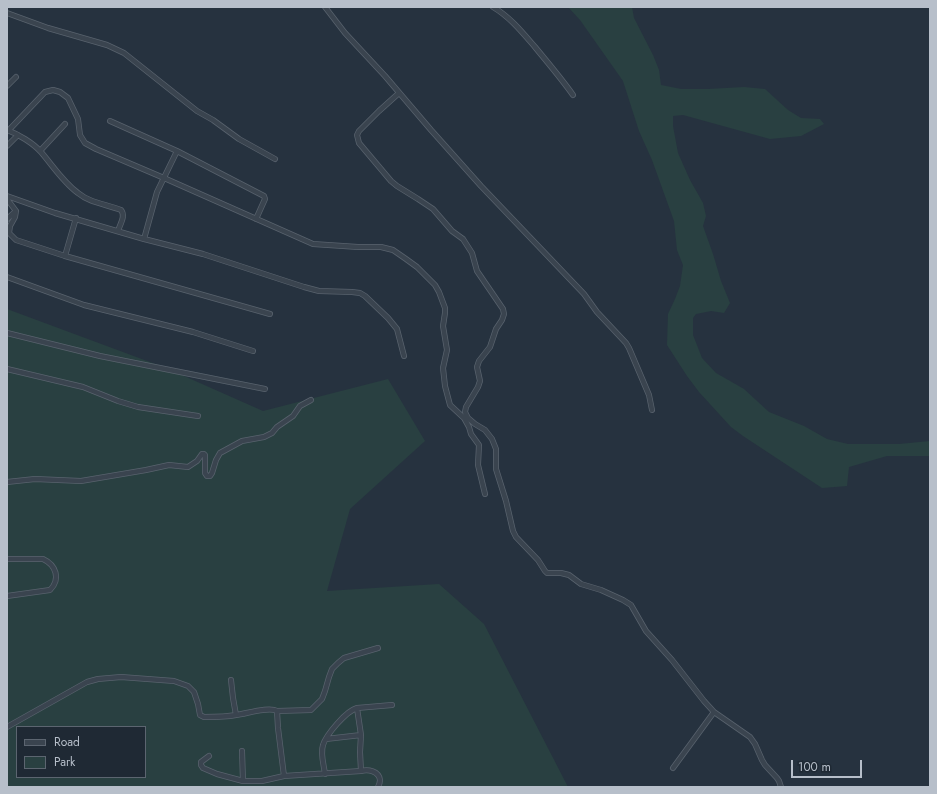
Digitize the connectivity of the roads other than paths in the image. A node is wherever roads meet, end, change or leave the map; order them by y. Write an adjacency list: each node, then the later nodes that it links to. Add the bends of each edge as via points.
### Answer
1 (325, 7): 6 (street, via 345,33)
2 (492, 7): 7 (street, via 511,20)
3 (7, 13): 15 (street, via 107,45 124,53 197,111)
4 (16, 77): 5 (street)
5 (7, 86)
6 (400, 93): 34 (street, via 481,186 584,294 626,343 649,395); 35 (street, via 359,131 359,143 391,181 433,209 452,231 463,239 472,253 477,271 503,309 502,320 490,347 479,361 477,367 480,381)
7 (573, 95)
8 (110, 121): 14 (street)
9 (65, 124): 13 (street)
10 (8, 131): 11 (street); 16 (street, via 45,92 60,92 68,98 85,143)
11 (18, 135): 12 (street); 13 (street)
12 (7, 146)
13 (40, 150): 23 (street, via 62,178 81,196 123,212)
14 (177, 151): 16 (street); 22 (street, via 264,196)
15 (275, 159)
16 (164, 178): 22 (street); 24 (street, via 157,192)
17 (7, 196): 20 (street)
18 (7, 199): 19 (street)
19 (16, 211): 21 (street); 25 (street, via 9,233 16,240)
20 (76, 218): 23 (street); 25 (street)
21 (7, 219)
22 (256, 219): 37 (street, via 313,244 381,247 393,250 428,278 440,292 445,308 443,326 447,350 443,368 448,401)
23 (118, 231): 24 (street)
24 (144, 238): 30 (street, via 319,291 360,293 378,307 396,329)
25 (65, 256): 27 (street)
26 (7, 277): 29 (street, via 84,305 193,332)
27 (270, 314)
28 (7, 333): 32 (street, via 100,356)
29 (253, 351)
30 (404, 356)
31 (7, 369): 36 (street, via 83,387 138,407)
32 (265, 390)
33 (311, 400): 38 (street, via 300,406 293,416 272,433 242,441 220,453 210,476 206,476 205,455 202,454 197,461 188,466 169,465 81,481 36,479)
34 (652, 410)
35 (465, 412): 37 (street); 47 (street, via 468,418 485,430 492,440 496,450 496,469 516,537 547,573 569,576 631,606 646,631)
36 (198, 416)
37 (464, 418): 39 (street, via 470,434 479,444 478,465)
38 (7, 482)
39 (485, 494)
40 (7, 559): 41 (street, via 42,559 52,566 57,576 50,590)
41 (7, 596)
42 (378, 648): 46 (street, via 344,658 338,663 332,670 322,699 312,710)
43 (232, 680): 48 (street)
44 (392, 705): 45 (street)
45 (357, 708): 50 (street); 51 (street, via 344,716)
46 (277, 711): 48 (street, via 255,711); 57 (street)
47 (714, 712): 54 (street); 60 (street, via 750,737 765,765 777,778)
48 (236, 716): 49 (street, via 201,717 194,692 188,686 174,681 121,677 87,682)
49 (7, 728)
50 (361, 736): 51 (street); 55 (street)
51 (326, 739): 56 (street, via 322,753)
52 (242, 751): 58 (street)
53 (209, 756): 58 (street, via 201,762 203,768)
54 (673, 768)
55 (361, 771): 56 (street); 59 (street, via 367,770 378,775)
56 (325, 774): 57 (street)
57 (284, 776): 58 (street, via 262,781)
58 (243, 781)
59 (378, 787)
60 (781, 787)

